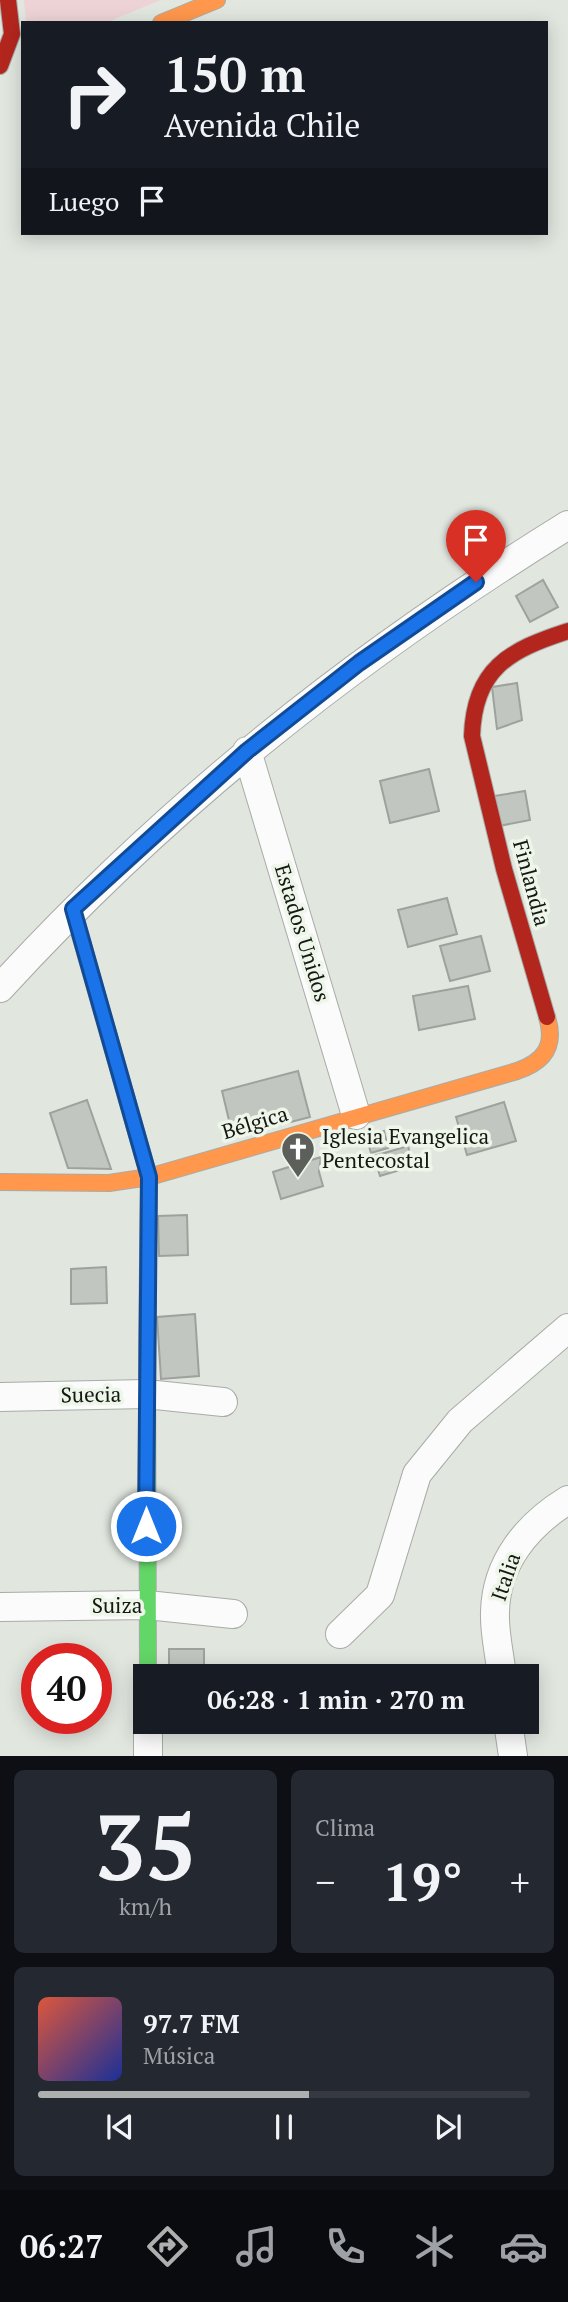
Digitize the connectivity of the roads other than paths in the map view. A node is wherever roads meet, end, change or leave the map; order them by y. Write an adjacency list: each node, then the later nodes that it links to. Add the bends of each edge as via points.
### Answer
1 (8, 0): 4 (street, via 11,44)
2 (217, 0): 3 (street)
3 (166, 21)
4 (0, 66)
5 (568, 525): 7 (street, via 359,663)
6 (568, 631): 10 (street, Finlandia, via 503,659 472,703 472,736 553,1044 532,1067)
7 (247, 751): 8 (street); 11 (street, Estados Unidos)
8 (73, 909): 9 (street); 12 (street)
9 (0, 988)
10 (517, 1071): 11 (street, Bélgica)
11 (356, 1115): 12 (street, Bélgica)
12 (149, 1177): 13 (street, Bélgica, via 109,1183); 15 (street)
13 (0, 1182)
14 (568, 1328): 22 (street, via 460,1421 416,1474 380,1595)
15 (146, 1394): 16 (street, Suecia); 17 (street, Suecia); 19 (street)
16 (0, 1396)
17 (223, 1402)
18 (568, 1500): 24 (street, Italia, via 530,1528 505,1567 494,1614)
19 (147, 1605): 20 (street, Suiza); 21 (street, Suiza); 23 (street)
20 (0, 1607)
21 (233, 1614)
22 (340, 1634)
23 (148, 1664)
24 (500, 1664)
25 (148, 1734): 27 (street)
26 (510, 1734): 28 (street)
27 (148, 1756)
28 (513, 1756)

